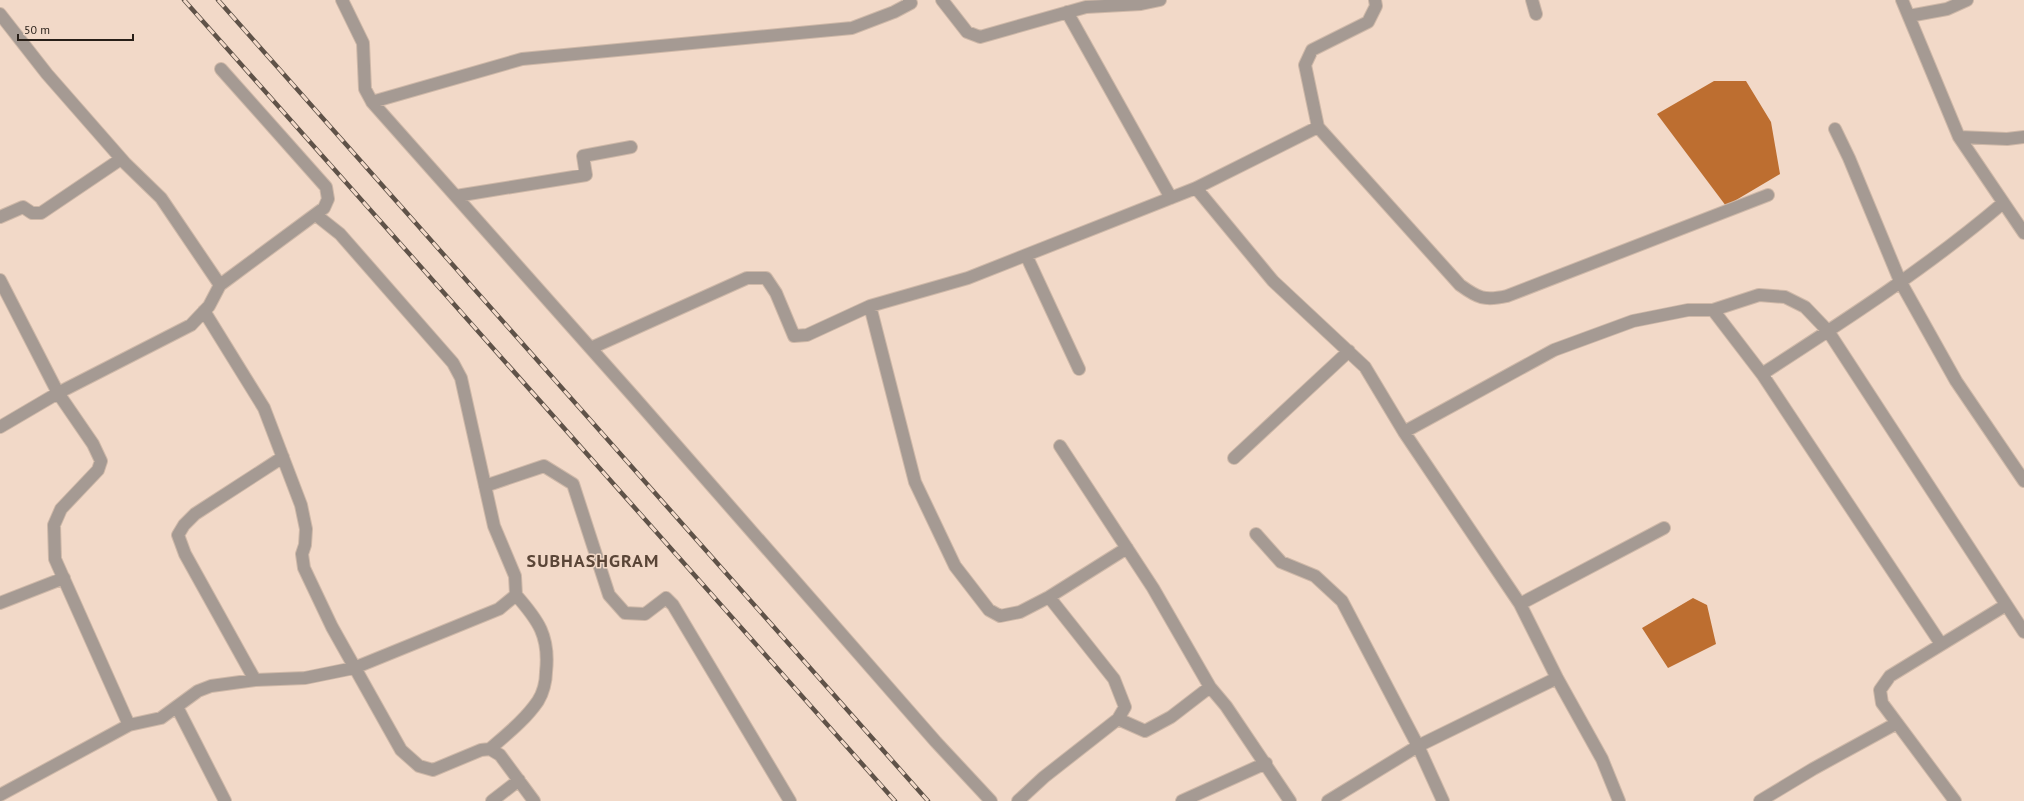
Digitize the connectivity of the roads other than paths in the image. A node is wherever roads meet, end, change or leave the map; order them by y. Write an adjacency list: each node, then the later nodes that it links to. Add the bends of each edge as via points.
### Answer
1 (342, 0): 14 (street, via 363,43 365,89)
2 (942, 0): 9 (street, via 967,32 980,37)
3 (1160, 0): 9 (street, via 1141,4 1086,7)
4 (1375, 0): 15 (street, via 1376,6 1368,22 1312,50 1305,65)
5 (1532, 0): 11 (street)
6 (1902, 0): 12 (street)
7 (1967, 0): 12 (street, via 1947,9)
8 (914, 1): 14 (street, via 894,12 852,28 522,59)
9 (1067, 12): 24 (street)
10 (0, 14): 20 (street, via 47,74)
11 (1536, 14)
12 (1909, 16): 17 (street)
13 (221, 69): 26 (street, via 326,187 328,199 324,208)
14 (372, 102): 23 (street)
15 (1318, 127): 21 (street); 22 (street, via 1460,285 1475,296 1490,300 1507,296)
16 (1835, 129): 31 (street, via 1850,158)
17 (1959, 136): 18 (street, via 2007,139); 25 (street)
18 (2024, 136)
19 (631, 147): 23 (street, via 583,156 586,175)
20 (121, 159): 27 (street, via 41,213 32,213 23,207); 32 (street, via 160,198)
21 (1196, 188): 24 (street); 38 (street, via 1273,281)
22 (1768, 195)
23 (456, 196): 37 (street)
24 (1171, 198): 29 (street)
25 (2003, 203): 28 (street); 31 (street, via 1977,226)
26 (316, 215): 32 (street); 48 (street, via 340,234 453,363 461,378)
27 (0, 217)
28 (2024, 233)
29 (1026, 255): 33 (street, via 968,278); 39 (street)
30 (0, 280): 41 (street)
31 (1900, 281): 36 (street); 47 (street, via 1956,381)
32 (220, 285): 35 (street)
33 (870, 306): 37 (street, via 807,335 794,336 776,293 766,278 747,278); 54 (street, via 915,482 955,566 989,610 1000,616 1020,612)
34 (1713, 310): 36 (street, via 1760,295 1784,297 1804,306); 40 (street); 43 (street, via 1688,310 1633,321 1554,350)
35 (204, 312): 41 (street, via 191,325); 45 (street, via 264,408)
36 (1828, 331): 40 (street); 57 (street)
37 (591, 348): 77 (street, via 936,742)
38 (1349, 351): 43 (street, via 1365,367); 46 (street)
39 (1079, 369)
40 (1762, 374): 59 (street)
41 (58, 392): 42 (street); 52 (street, via 93,444 101,461 98,470 61,509 54,525 55,559)
42 (0, 427)
43 (1404, 432): 56 (street)
44 (1060, 446): 51 (street)
45 (283, 457): 60 (street, via 301,505 306,529 302,554 304,568); 62 (street, via 195,514 178,535 185,554)
46 (1234, 458)
47 (2024, 482)
48 (485, 486): 53 (street, via 494,526 515,576); 76 (street, via 544,466 573,484 609,595 625,613 645,614 666,598 673,605)
49 (1664, 528): 56 (street)
50 (1256, 534): 68 (street, via 1281,562 1315,576 1342,601)
51 (1126, 548): 54 (street); 63 (street, via 1153,588)
52 (64, 578): 55 (street); 67 (street)
53 (516, 595): 60 (street, via 499,609); 69 (street, via 541,628 548,659 546,681 539,699 527,715)
54 (1049, 597): 65 (street, via 1114,679 1125,707)
55 (0, 603)
56 (1520, 604): 61 (street)
57 (2006, 605): 58 (street); 59 (street)
58 (2023, 627)
59 (1941, 644): 66 (street, via 1890,676 1880,690 1882,703)
60 (354, 668): 62 (street, via 305,678); 69 (street, via 401,750 419,766 433,770 481,750)
61 (1557, 678): 68 (street); 83 (street, via 1602,759)
62 (255, 680): 64 (street, via 212,686 198,691)
63 (1210, 687): 65 (street, via 1171,717 1145,731); 70 (street)
64 (177, 707): 67 (street, via 161,718); 73 (street)
65 (1118, 719): 78 (street, via 1044,777)
66 (1897, 723): 84 (street); 85 (street)
67 (129, 725): 72 (street)
68 (1418, 746): 81 (street); 82 (street)
69 (490, 749): 71 (street, via 500,754)
70 (1266, 763): 79 (street); 80 (street)
71 (519, 780): 74 (street); 75 (street)
72 (0, 795)
73 (225, 801)
74 (492, 801)
75 (534, 801)
76 (790, 801)
77 (992, 801)
78 (1018, 801)
79 (1182, 801)
80 (1290, 801)
81 (1328, 801)
82 (1443, 801)
83 (1619, 801)
84 (1760, 801)
85 (1955, 801)

